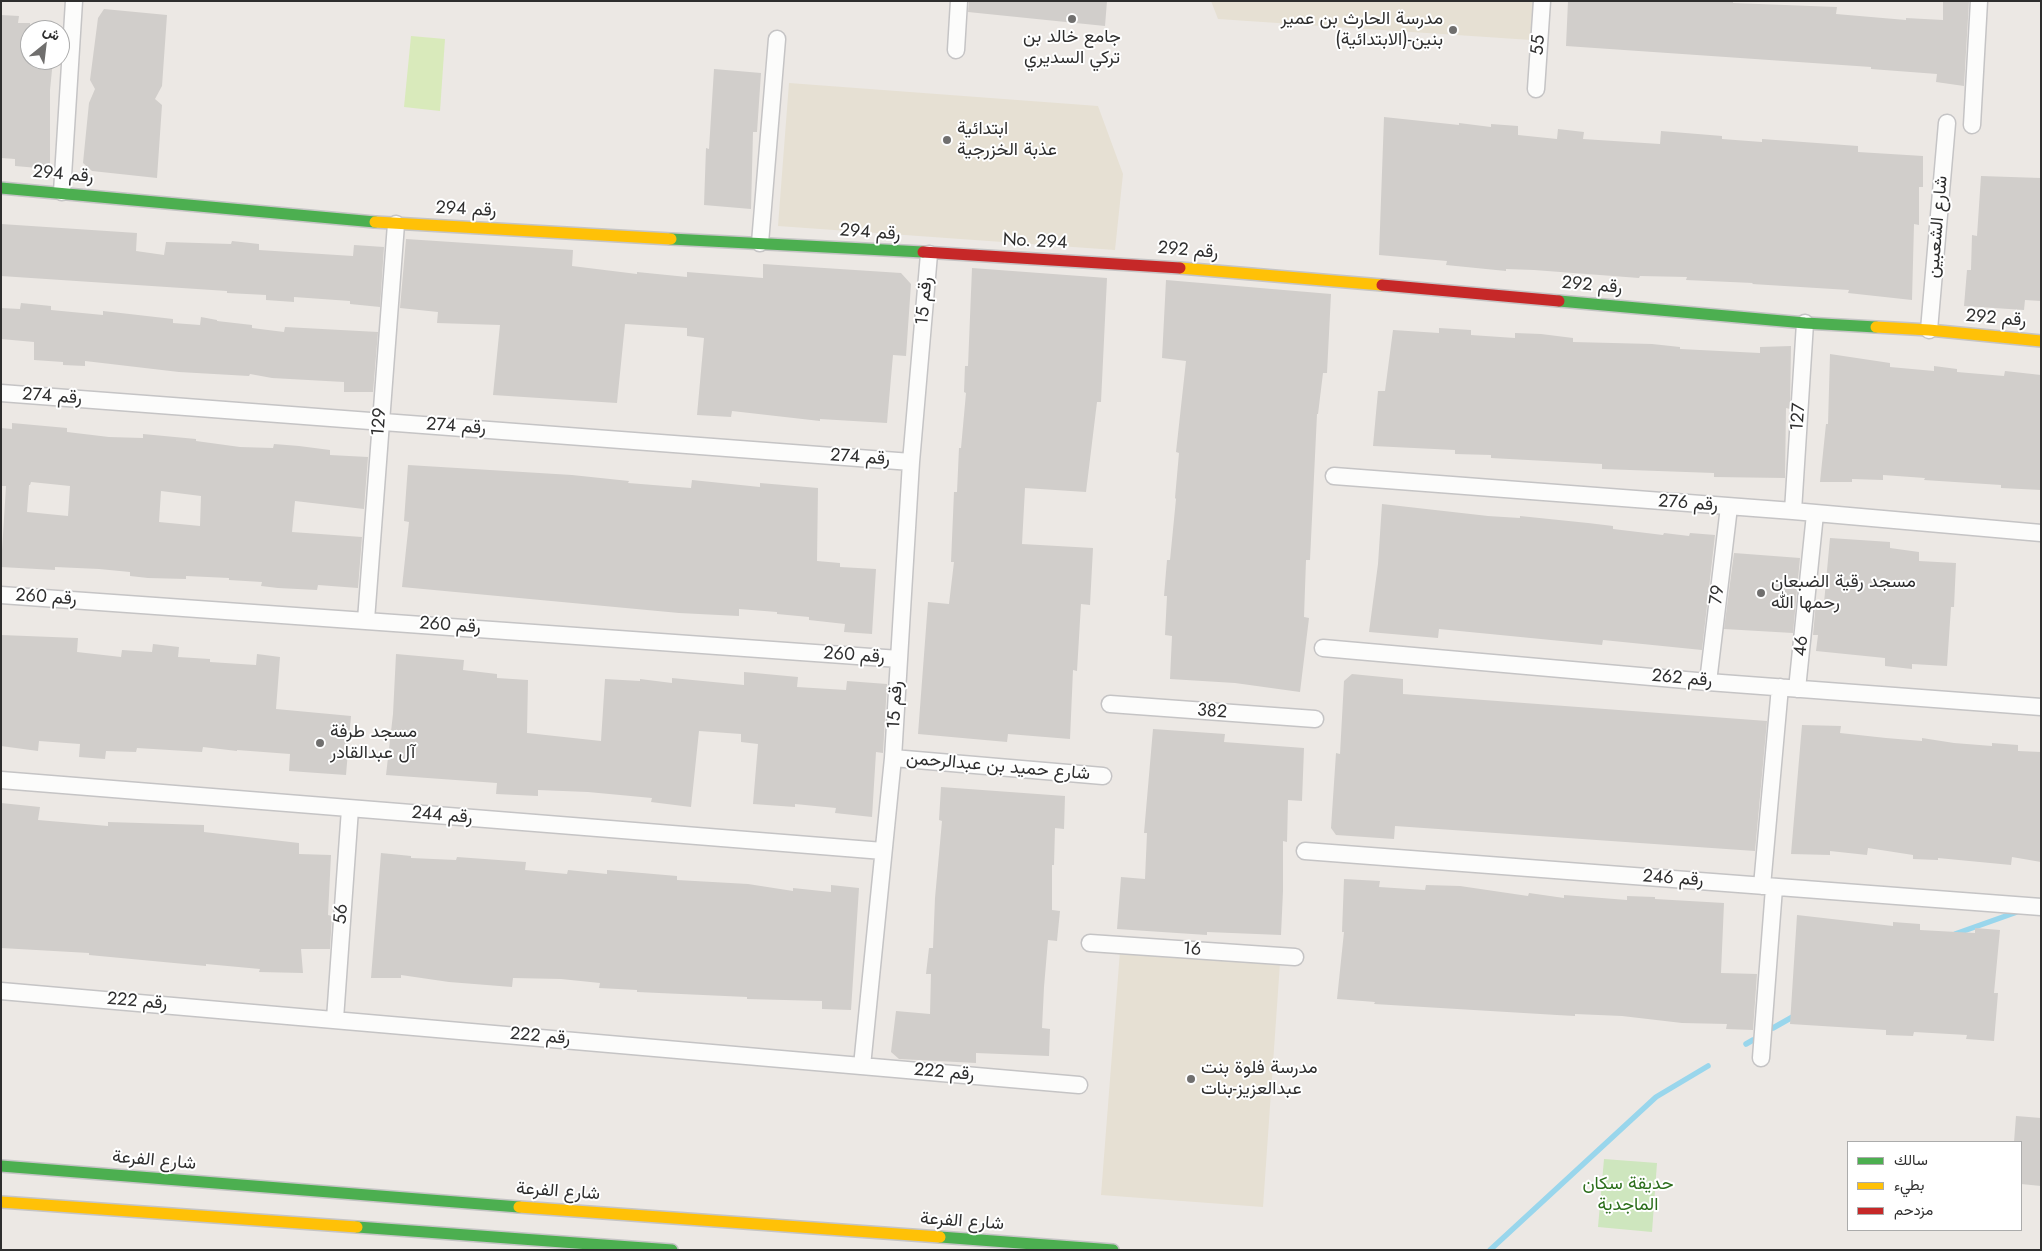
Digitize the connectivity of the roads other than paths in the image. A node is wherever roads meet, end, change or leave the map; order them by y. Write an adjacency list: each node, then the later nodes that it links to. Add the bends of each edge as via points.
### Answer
1 (74, 1): 11 (street)
2 (959, 1): 6 (street)
3 (1542, 1): 7 (street, 55)
4 (1979, 1): 9 (street)
5 (777, 38): 13 (street)
6 (956, 50)
7 (1536, 88)
8 (1946, 123): 17 (street, شارع الشعبين)
9 (1972, 125)
10 (1, 188): 11 (street, رقم 294)
11 (62, 192): 12 (street, رقم 294)
12 (396, 224): 13 (street, رقم 294); 20 (street, 129)
13 (760, 243): 14 (street, رقم 294)
14 (929, 254): 15 (street, No. 294); 21 (street, رقم 15)
15 (1140, 264): 16 (street, رقم 292)
16 (1805, 323): 17 (street, رقم 292); 24 (street, 127)
17 (1929, 330): 18 (street, رقم 292)
18 (2041, 341)
19 (1, 393): 20 (street, رقم 274)
20 (380, 421): 21 (street, رقم 274); 28 (street, 129)
21 (911, 462): 30 (street, رقم 15)
22 (1334, 476): 23 (street, رقم 276)
23 (1728, 507): 24 (street, رقم 276); 31 (street, 79)
24 (1793, 511): 25 (street, رقم 276)
25 (1815, 514): 26 (street, رقم 276); 33 (street, 46)
26 (2041, 533)
27 (1, 595): 28 (street, رقم 260)
28 (366, 620): 30 (street, رقم 260)
29 (1323, 648): 31 (street, رقم 262)
30 (898, 659): 37 (street, رقم 15)
31 (1708, 682): 32 (street, رقم 262)
32 (1780, 687): 33 (street, رقم 262); 43 (street)
33 (1797, 688): 35 (street, رقم 262)
34 (1110, 704): 36 (street, 382)
35 (2041, 707)
36 (1315, 719)
37 (893, 758): 38 (street, شارع حميد بن عبدالرحمن); 41 (street, رقم 15)
38 (1102, 776)
39 (1, 780): 40 (street, رقم 244)
40 (350, 809): 41 (street, رقم 244); 48 (street, 56)
41 (883, 851): 50 (street, رقم 15)
42 (1306, 851): 43 (street, رقم 246)
43 (1768, 887): 44 (street, رقم 246); 49 (street)
44 (2041, 907)
45 (1090, 942): 46 (street, 16)
46 (1295, 957)
47 (1, 991): 48 (street, رقم 222)
48 (335, 1019): 50 (street, رقم 222)
49 (1761, 1058)
50 (862, 1066): 51 (street, رقم 222)
51 (1079, 1085)
52 (1, 1166): 56 (street, شارع الفرعة)
53 (1, 1202): 54 (street)
54 (506, 1244): 55 (street)
55 (672, 1250)
56 (1112, 1250)

